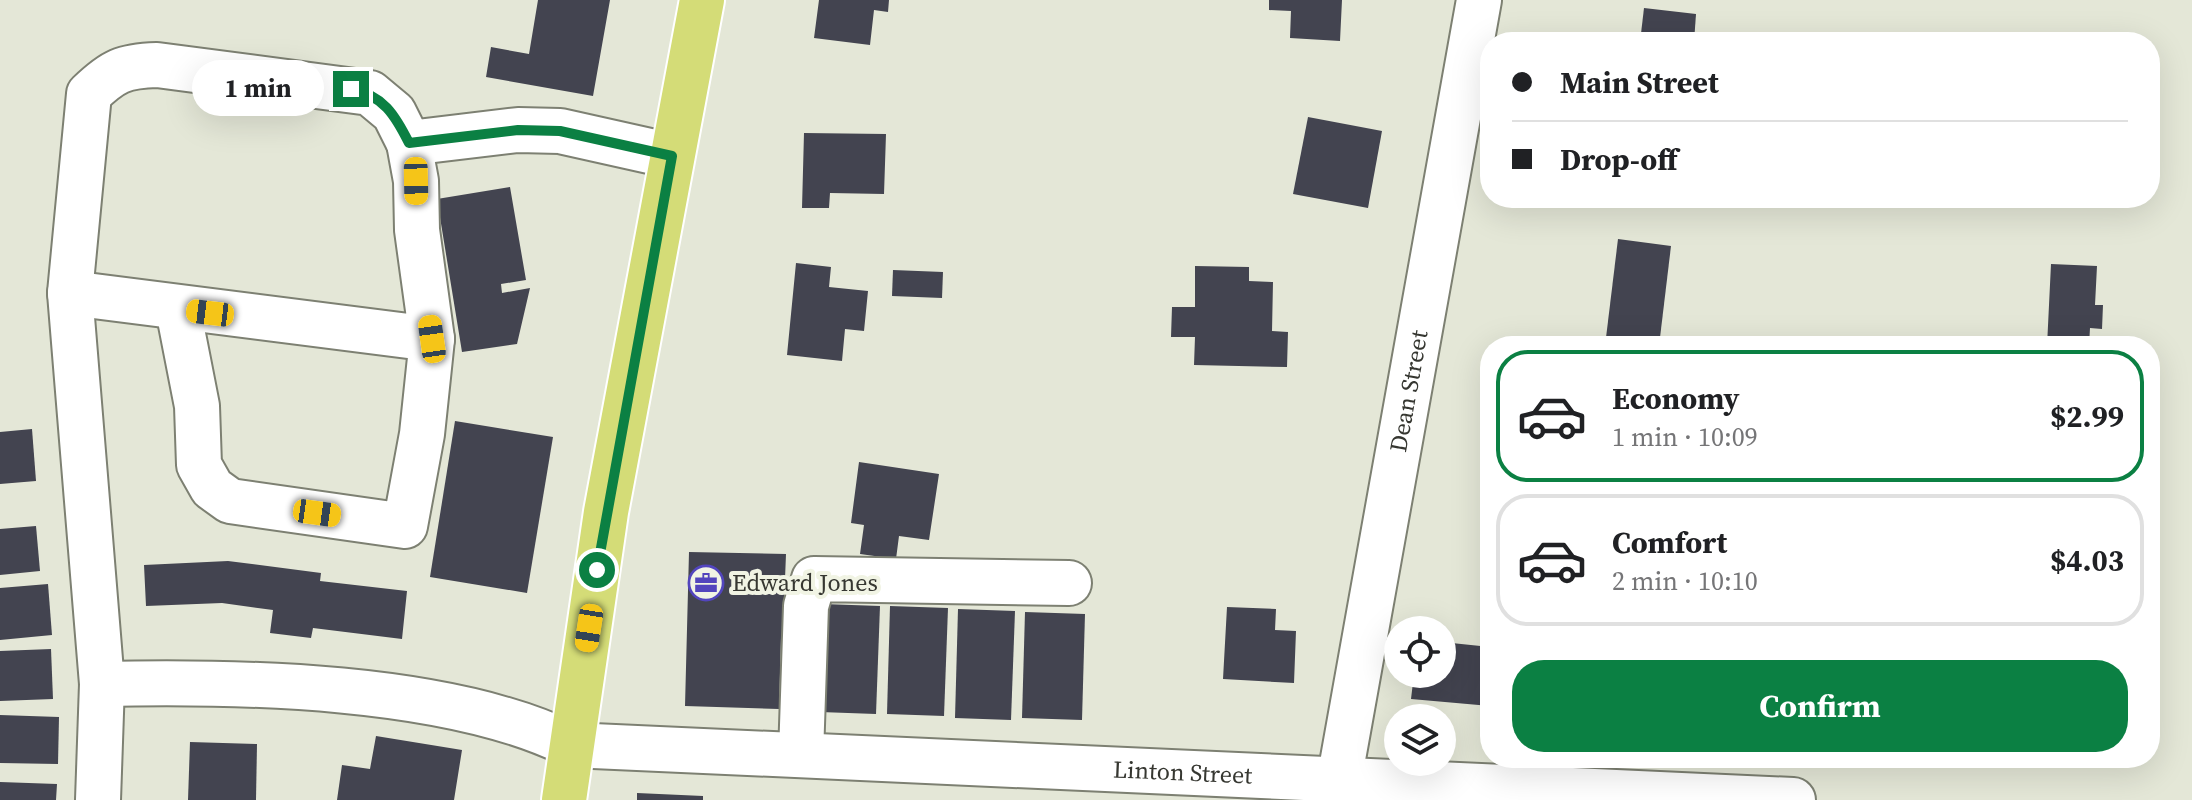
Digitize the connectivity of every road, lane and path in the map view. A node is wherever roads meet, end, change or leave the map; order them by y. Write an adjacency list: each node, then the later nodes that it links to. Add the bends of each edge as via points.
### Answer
1 (702, 0): 4 (main road)
2 (1479, 0): 12 (street, Dean Street)
3 (409, 143): 4 (street, via 506,131 560,131); 5 (street, via 394,113 370,93 157,65 129,66 107,76 89,94); 7 (street)
4 (672, 156): 10 (main road, via 606,512)
5 (70, 293): 6 (street); 9 (street)
6 (178, 309): 7 (street); 7 (street, via 197,406 199,465 212,488 230,501 405,526)
7 (432, 339)
8 (1069, 583): 11 (street, via 814,579 806,606)
9 (102, 684): 10 (street, Linton Street, via 214,685 409,700 509,720); 13 (street)
10 (571, 745): 11 (street, Linton Street); 14 (main road)
11 (801, 755): 12 (street, Linton Street)
12 (1339, 781): 15 (street, Linton Street)
13 (98, 800)
14 (564, 800)
15 (1793, 800)

